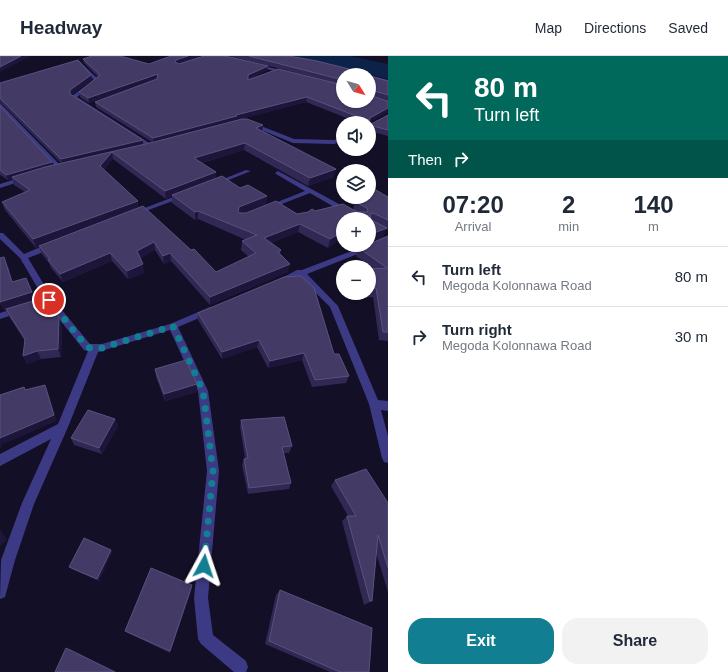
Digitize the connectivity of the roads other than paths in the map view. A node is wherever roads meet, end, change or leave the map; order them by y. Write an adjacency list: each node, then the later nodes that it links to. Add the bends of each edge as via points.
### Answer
1 (78, 61): 10 (street, via 97,80 74,97)
2 (251, 64): 3 (street)
3 (277, 70): 4 (street); 5 (street)
4 (270, 73)
5 (291, 74)
6 (376, 78): 7 (street)
7 (388, 81)
8 (0, 104): 16 (street, via 58,170)
9 (97, 104): 10 (street)
10 (90, 106): 14 (street)
11 (241, 123): 12 (street, via 248,123 293,141)
12 (336, 141)
13 (160, 145): 14 (street)
14 (152, 147): 15 (street)
15 (145, 148)
16 (69, 167)
17 (248, 171): 21 (street)
18 (278, 173): 22 (street)
19 (31, 176): 20 (street)
20 (0, 186)
21 (204, 188)
22 (310, 191): 24 (street); 25 (street)
23 (189, 193): 26 (street)
24 (262, 210)
25 (348, 212)
26 (124, 218)
27 (0, 235): 29 (street)
28 (388, 239): 32 (street)
29 (4, 242): 31 (street)
30 (59, 243): 31 (street)
31 (23, 257): 34 (street)
32 (300, 272): 33 (street); 39 (street, via 334,306)
33 (272, 284)
34 (49, 300): 36 (street); 38 (street, via 87,347)
35 (215, 308): 37 (street)
36 (0, 316)
37 (173, 326): 38 (street); 45 (street, via 203,391 213,471 201,598 206,639)
38 (94, 349): 41 (street)
39 (374, 404): 40 (street); 42 (street)
40 (388, 406)
41 (62, 427): 43 (street); 44 (street, via 28,504 8,560)
42 (388, 458)
43 (0, 460)
44 (0, 592)
45 (240, 667)

